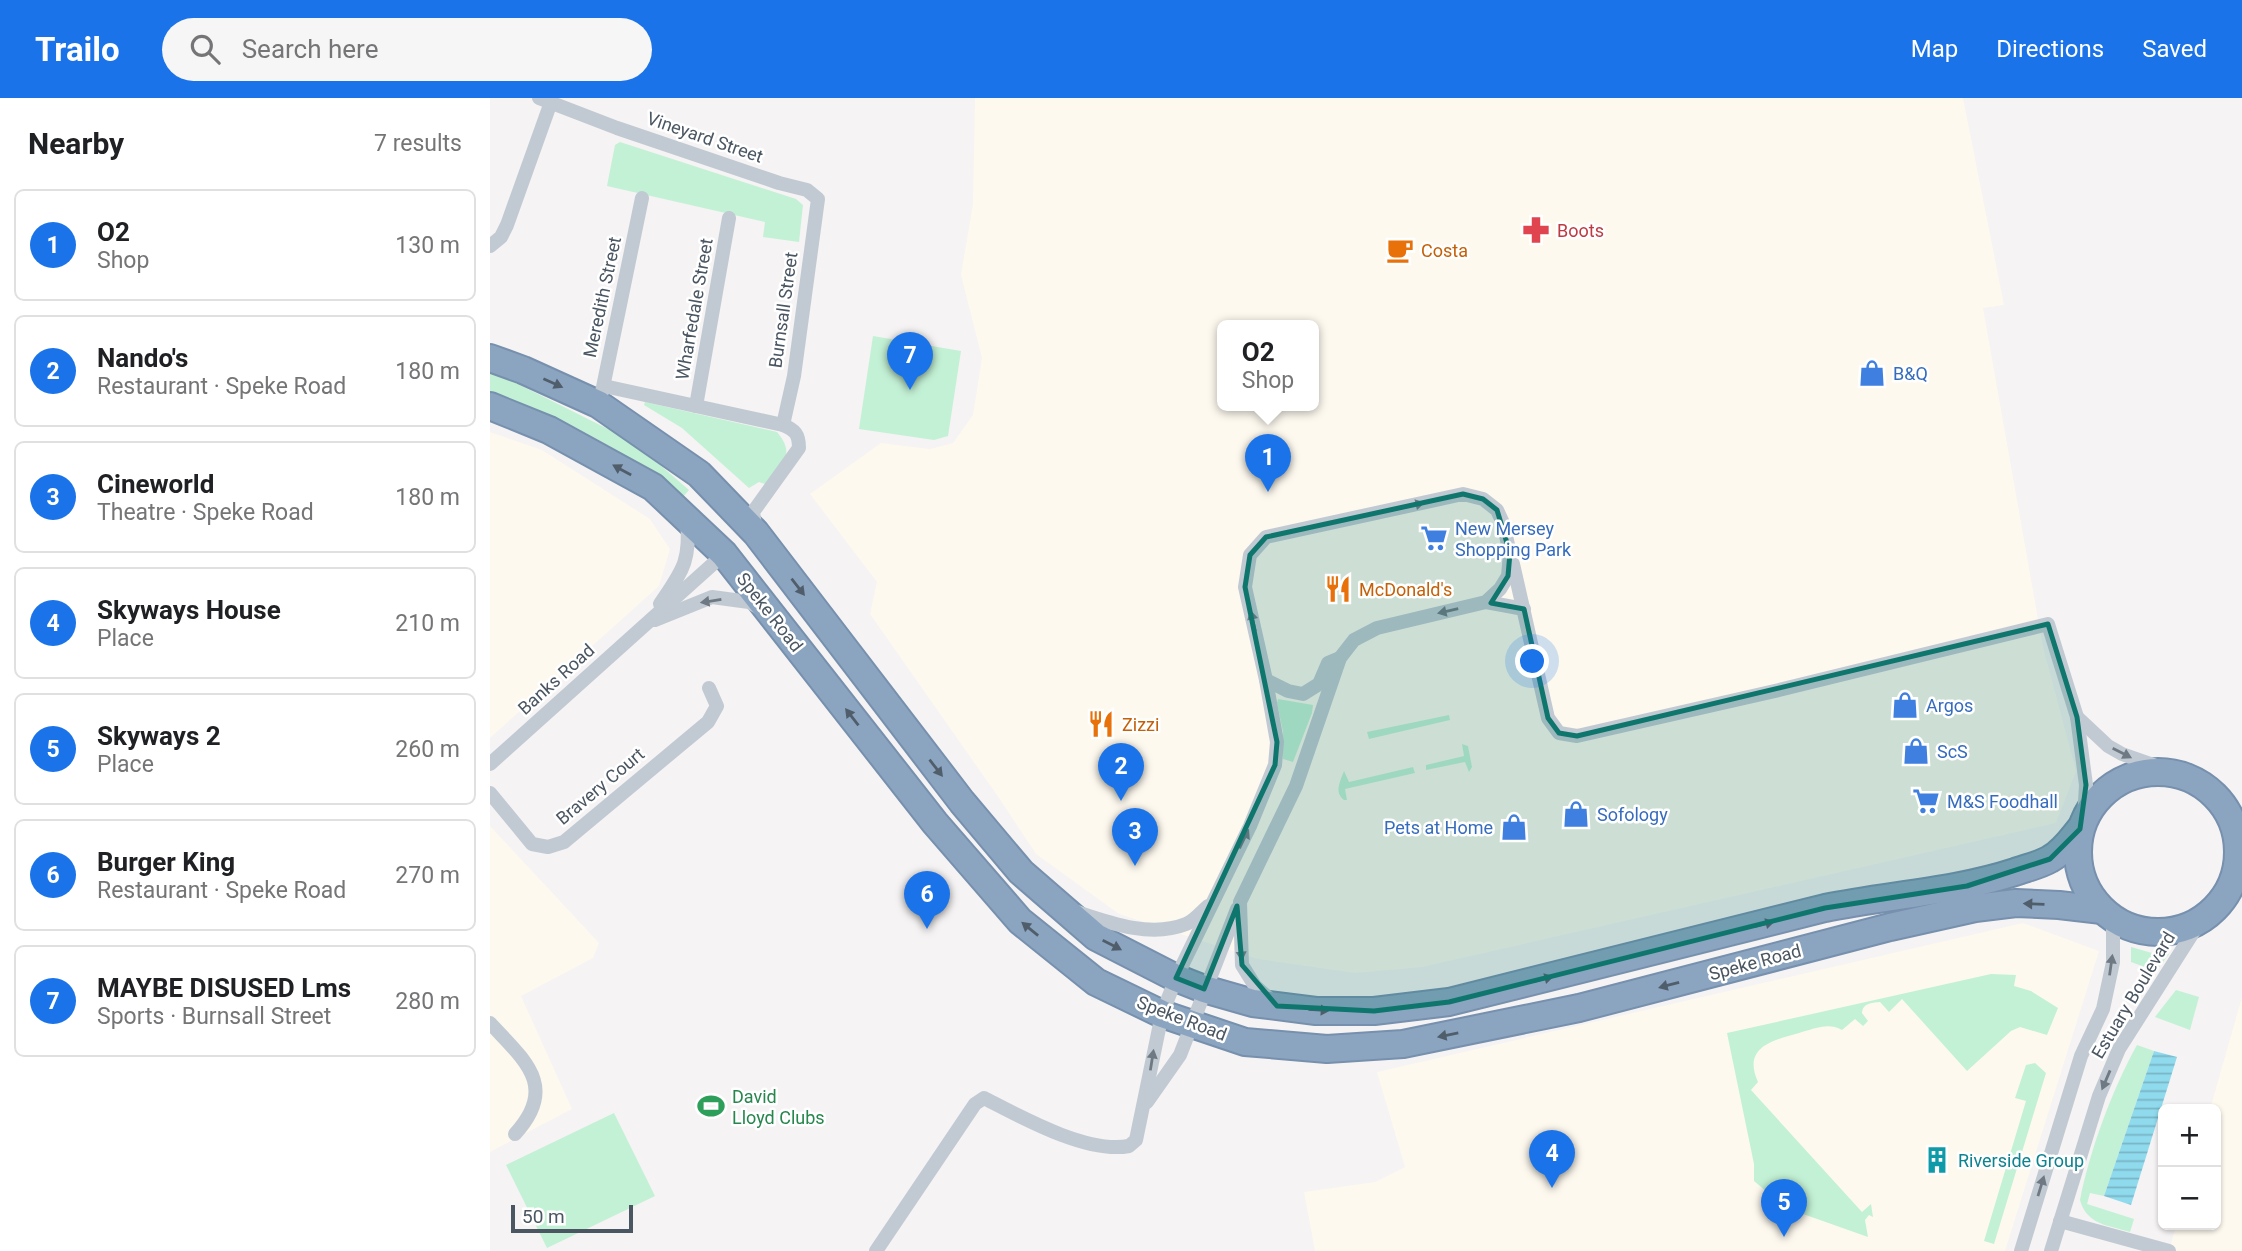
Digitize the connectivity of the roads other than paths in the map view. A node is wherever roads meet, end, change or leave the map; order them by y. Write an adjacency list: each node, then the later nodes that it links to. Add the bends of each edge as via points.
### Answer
1 (545, 100): 3 (street, Vineyard Street, via 807,190); 5 (street, via 508,225)
2 (642, 198): 7 (street, Meredith Street)
3 (818, 200): 10 (street, Burnsall Street, via 796,365)
4 (729, 218): 9 (street, Wharfedale Street)
5 (490, 246)
6 (490, 358): 7 (highway, Speke Road, one-way to 7)
7 (601, 395): 9 (street, Speke Road); 12 (highway, Speke Road, via 699,474)
8 (490, 406): 11 (highway, Speke Road, one-way to 8, via 653,487 549,430)
9 (696, 406): 10 (street, Speke Road)
10 (783, 425): 12 (street, via 794,430 799,448 753,512)
11 (687, 519): 14 (highway, Speke Road); 18 (street, Banks Road, via 689,552)
12 (756, 533): 14 (highway); 32 (highway, Speke Road, one-way to 32, via 962,802 1021,872)
13 (1510, 553): 15 (street, via 1508,576); 16 (street); 20 (street, one-way to 13, via 1245,587 1250,555 1266,537 1463,494 1483,499 1497,510)
14 (724, 554): 17 (highway, Speke Road); 18 (street, Banks Road)
15 (1486, 602): 16 (street); 19 (street, one-way to 19, via 1377,628 1354,640)
16 (1524, 609): 22 (street, via 1548,718 1559,733 1591,733 2048,624)
17 (774, 617): 18 (street, Banks Road, one-way to 18, via 749,602 712,597); 38 (highway, Speke Road, one-way to 17, via 1096,982 1020,921 935,823)
18 (647, 623): 23 (street, Banks Road)
19 (1340, 659): 20 (street, via 1328,663 1319,684 1303,694); 31 (street, via 1296,786)
20 (1266, 680): 30 (street, one-way to 20, via 1275,765 1277,743)
21 (709, 688): 26 (street, Bravery Court, via 717,706 708,722 564,842 548,847 532,844)
22 (2077, 717): 24 (street, one-way to 24, via 2122,754); 28 (street, via 2085,774)
23 (490, 764)
24 (2176, 773): 25 (highway); 28 (highway, via 2149,771 2122,779 2100,795)
25 (2203, 784): 27 (highway); 29 (highway, via 2233,821 2239,844)
26 (490, 793)
27 (2242, 796)
28 (2082, 823): 33 (highway, via 2077,850 2080,872 2088,893); 37 (highway, Speke Road, one-way to 28, via 1374,1010 1449,1002 1825,908 1967,886 2050,859 2066,847)
29 (2236, 884): 34 (highway)
30 (1214, 901): 32 (street, via 1188,924 1158,929 1113,924); 35 (street)
31 (1240, 902): 36 (street); 37 (street, one-way to 37, via 1242,965 1255,986)
32 (1061, 906): 35 (highway, Speke Road, one-way to 35, via 1096,937)
33 (2108, 915): 34 (highway, via 2134,929 2157,933); 41 (highway, Speke Road, one-way to 41, via 2059,905 2016,903 1975,908 1579,1008 1403,1044 1327,1049 1245,1042); 47 (street, Estuary Boulevard, one-way to 33, via 2081,1056 2103,1009 2113,962)
34 (2201, 920): 45 (street, Estuary Boulevard, one-way to 45, via 2119,1049 2099,1096)
35 (1176, 978): 36 (highway, Speke Road); 38 (street)
36 (1204, 989): 37 (highway, Speke Road); 40 (street)
37 (1277, 1006)
38 (1162, 1014): 40 (highway, Speke Road); 43 (street, one-way to 38)
39 (490, 1023): 44 (street, via 528,1065 536,1085 528,1119)
40 (1193, 1025): 41 (highway, Speke Road); 42 (street)
41 (1224, 1035): 42 (street, via 1201,1039)
42 (1180, 1055): 43 (street)
43 (1144, 1106): 46 (street, via 1136,1140 1119,1148 1046,1128 984,1097)
44 (515, 1134)
45 (2060, 1222): 48 (street, Estuary Boulevard); 49 (street)
46 (876, 1251)
47 (2021, 1251)
48 (2051, 1251)
49 (2169, 1251)

